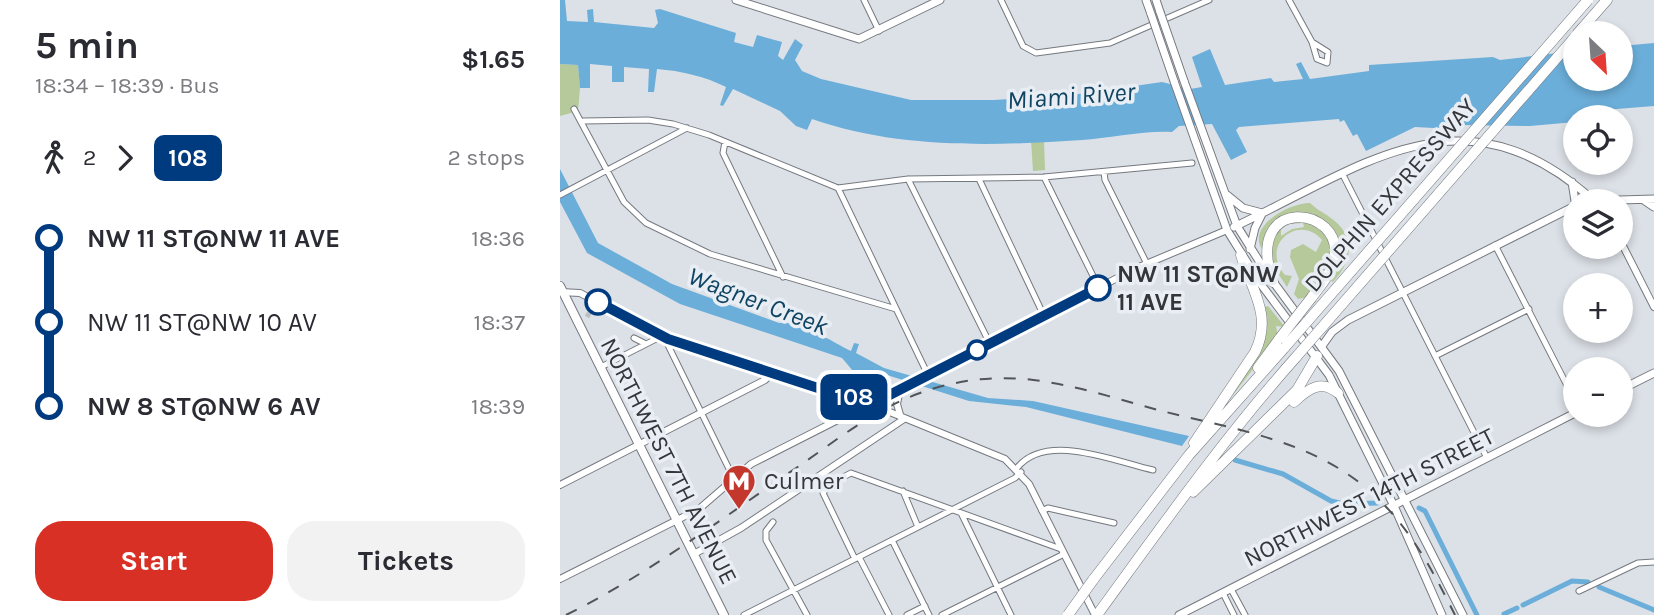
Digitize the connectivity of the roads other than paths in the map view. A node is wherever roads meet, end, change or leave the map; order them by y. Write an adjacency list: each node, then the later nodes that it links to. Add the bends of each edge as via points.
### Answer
1 (736, 0): 11 (main road)
2 (864, 0): 13 (street)
3 (940, 0): 13 (main road)
4 (1001, 0): 7 (street, via 1023,46 1031,52 1105,44)
5 (1146, 0): 40 (main road, bridge)
6 (1156, 0): 31 (main road, bridge)
7 (1209, 0)
8 (1289, 0): 14 (street)
9 (1588, 0): 58 (highway, DOLPHIN EXPRESSWAY, bridge)
10 (1607, 0): 12 (highway, DOLPHIN EXPRESSWAY)
11 (754, 2): 13 (main road, via 859,39)
12 (1589, 21)
13 (879, 31)
14 (1312, 42)
15 (1563, 51): 96 (highway, DOLPHIN EXPRESSWAY, bridge, via 1212,457)
16 (574, 109): 17 (street)
17 (583, 121): 18 (street, via 648,120); 21 (street)
18 (687, 128): 19 (street); 21 (street)
19 (725, 142): 28 (street); 45 (street, via 723,153)
20 (1192, 163): 22 (street)
21 (608, 170): 32 (street); 45 (street, via 627,206 646,223 706,253)
22 (1104, 172): 24 (street); 44 (street)
23 (1342, 173): 27 (main road, via 1404,147 1452,141 1497,146 1542,161); 38 (main road); 49 (street)
24 (1044, 177): 26 (street); 47 (street)
25 (908, 179): 26 (street); 28 (street); 60 (street)
26 (979, 179): 55 (street)
27 (1572, 181): 29 (main road); 30 (main road)
28 (838, 188): 53 (street)
29 (1573, 189)
30 (1580, 189)
31 (1225, 193): 38 (main road, via 1243,208); 39 (main road)
32 (560, 195)
33 (1654, 199): 35 (main road)
34 (1633, 201): 35 (main road)
35 (1645, 201): 36 (main road)
36 (1654, 207)
37 (1563, 210): 41 (main road)
38 (1262, 214): 39 (main road); 42 (main road)
39 (1237, 226): 40 (main road); 42 (main road)
40 (1227, 230): 42 (main road); 44 (street)
41 (1495, 245): 49 (main road); 54 (street)
42 (1246, 252): 46 (main road); 62 (main road); 80 (highway, via 1261,304 1262,335)
43 (1630, 259): 51 (street)
44 (1147, 264): 47 (street)
45 (783, 277): 53 (street)
46 (1273, 282): 58 (highway, bridge, via 1265,255 1269,236 1277,226 1290,219 1312,219 1328,231 1335,249 1331,268); 61 (main road)
47 (1099, 288): 55 (street)
48 (561, 290): 50 (street); 64 (main road, NORTHWEST 7TH AVENUE, via 581,320)
49 (1403, 293): 61 (main road, via 1337,327); 63 (street)
50 (597, 301): 52 (street); 56 (street)
51 (1654, 307)
52 (592, 309)
53 (896, 309): 67 (street)
54 (1530, 309): 63 (street); 68 (street)
55 (1044, 316): 60 (street)
56 (663, 337): 59 (street); 65 (street); 74 (street)
57 (634, 338): 59 (street)
58 (1283, 343): 80 (highway, DOLPHIN EXPRESSWAY)
59 (646, 344): 64 (street)
60 (990, 344): 67 (street)
61 (1322, 345): 62 (main road); 87 (main road)
62 (1317, 356): 71 (main road); 77 (highway, via 1297,390)
63 (1435, 356): 81 (street)
64 (601, 368): 79 (main road, NORTHWEST 7TH AVENUE)
65 (773, 372): 72 (street); 74 (street)
66 (1654, 373): 69 (main road)
67 (926, 376): 70 (street)
68 (1563, 376)
69 (1633, 384)
70 (900, 389): 72 (street); 75 (street, via 897,404)
71 (1338, 393): 77 (highway, via 1328,386 1312,387); 88 (main road)
72 (870, 405): 73 (street); 84 (street)
73 (883, 411): 75 (street); 78 (street)
74 (702, 412): 79 (street); 84 (street)
75 (903, 418): 78 (street); 82 (street, via 995,453)
76 (1563, 419): 81 (main road, NORTHWEST 14TH STREET)
77 (1268, 420): 96 (highway, via 1212,471)
78 (887, 430): 99 (street, via 741,528)
79 (640, 445): 85 (street); 92 (main road, NORTHWEST 7TH AVENUE)
80 (1189, 455): 117 (highway, DOLPHIN EXPRESSWAY, bridge)
81 (1487, 458): 87 (main road, NORTHWEST 14TH STREET)
82 (1019, 470): 83 (street, via 1035,455 1061,449); 89 (street, via 1015,478); 90 (street)
83 (1153, 470)
84 (733, 477): 92 (street, via 705,505)
85 (560, 485)
86 (903, 491): 89 (street); 95 (street); 100 (street, via 851,473 824,489 827,505)
87 (1405, 500): 88 (main road, NORTHWEST 14TH STREET); 123 (main road)
88 (1394, 506): 104 (main road, NORTHWEST 14TH STREET); 122 (main road)
89 (953, 510): 91 (street); 95 (street)
90 (1042, 511): 94 (street, via 1048,508); 98 (street)
91 (961, 513): 98 (street); 103 (street)
92 (677, 520): 99 (main road, NORTHWEST 7TH AVENUE); 102 (street)
93 (773, 522): 105 (street, via 766,540)
94 (1114, 523)
95 (918, 527): 97 (street)
96 (1157, 535): 118 (highway, DOLPHIN EXPRESSWAY)
97 (892, 540): 100 (street); 108 (street)
98 (1063, 552): 103 (street); 118 (street)
99 (694, 554): 109 (main road, NORTHWEST 7TH AVENUE)
100 (857, 558): 105 (street); 112 (street)
101 (1654, 562): 106 (street, via 1638,563)
102 (560, 579)
103 (998, 588): 115 (street); 116 (street)
104 (1231, 589): 107 (main road, NORTHWEST 14TH STREET); 121 (street)
105 (793, 590): 110 (street); 111 (street)
106 (1579, 591)
107 (1223, 593): 119 (main road, NORTHWEST 14TH STREET); 120 (street)
108 (925, 606): 113 (street); 114 (street)
109 (724, 615)
110 (744, 615)
111 (807, 615)
112 (889, 615)
113 (907, 615)
114 (929, 615)
115 (942, 615)
116 (1012, 615)
117 (1068, 615)
118 (1096, 615)
119 (1180, 615)
120 (1234, 615)
121 (1245, 615)
122 (1442, 615)
123 (1464, 615)

